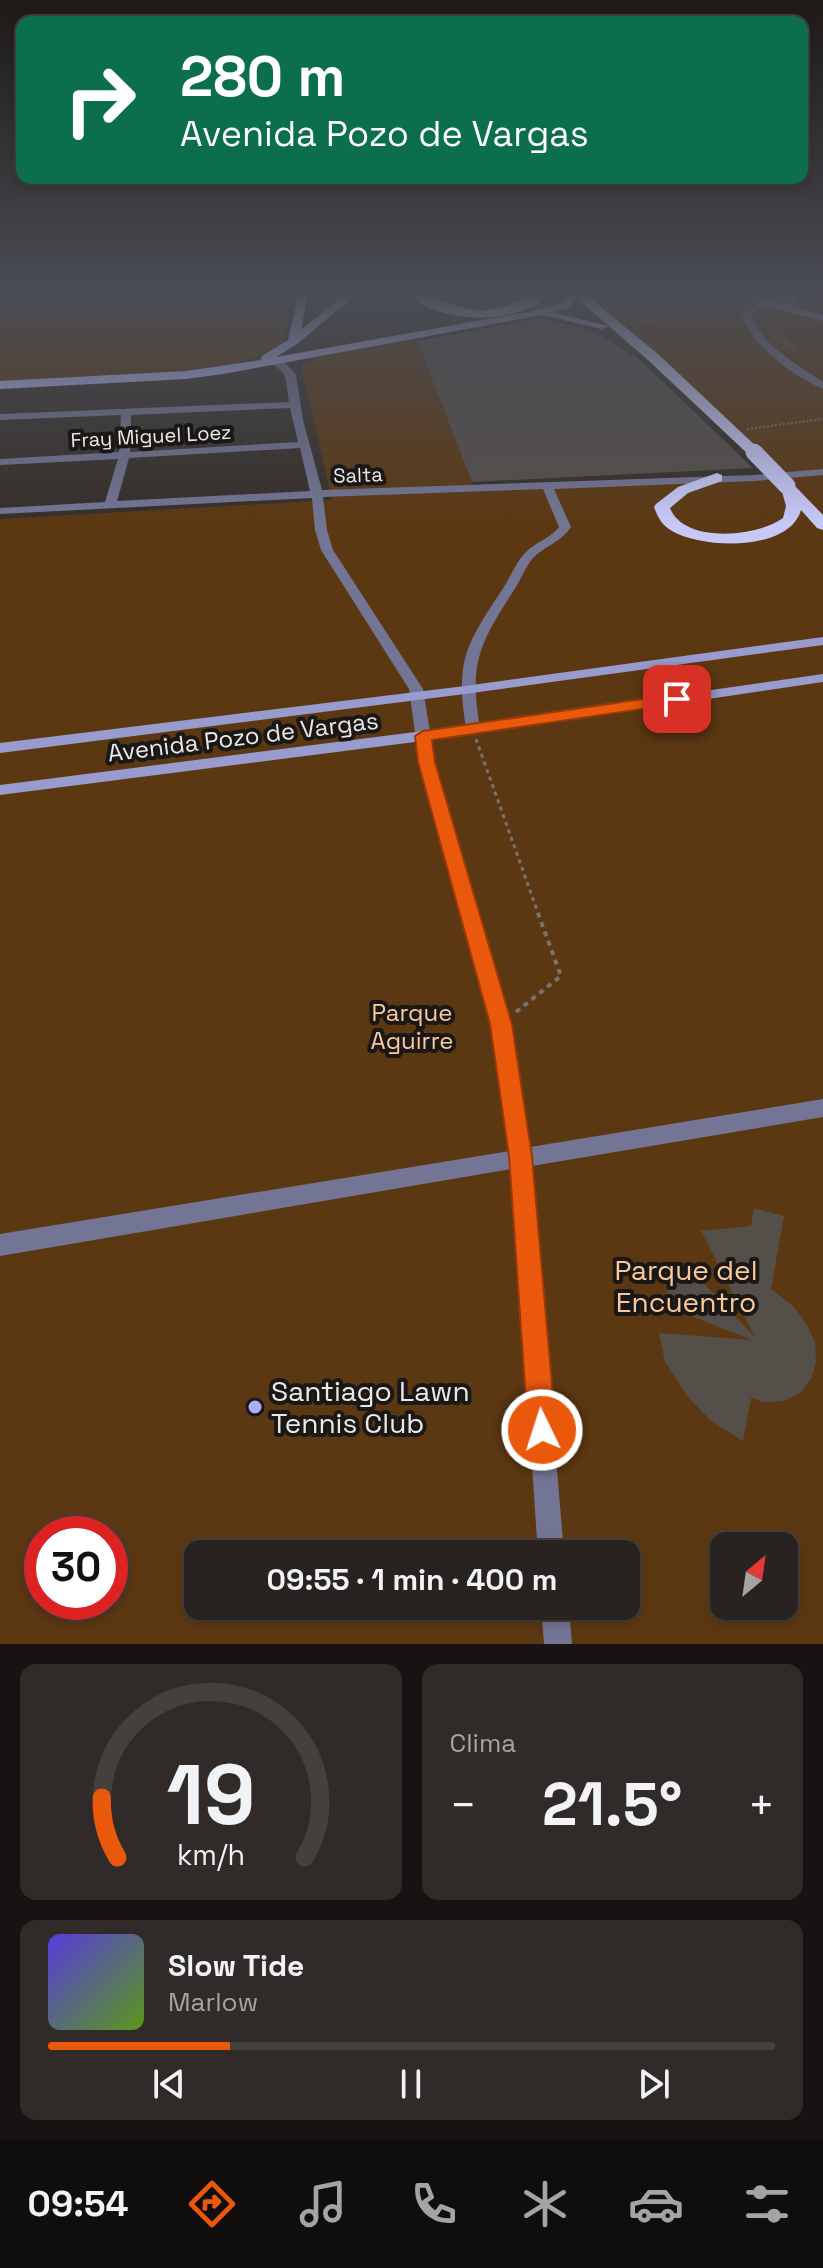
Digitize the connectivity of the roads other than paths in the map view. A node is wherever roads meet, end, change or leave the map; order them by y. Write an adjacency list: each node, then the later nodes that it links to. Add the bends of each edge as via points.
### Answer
1 (210, 371): 7 (main road)
2 (288, 371): 6 (street)
3 (293, 371): 6 (street)
4 (668, 371): 19 (highway, bridge)
5 (802, 371): 8 (street)
6 (291, 374): 9 (street)
7 (0, 385)
8 (823, 386)
9 (292, 405): 10 (street); 12 (street)
10 (126, 412): 11 (street); 13 (street)
11 (0, 417)
12 (303, 445): 13 (street, Fray Miguel Loez); 20 (street)
13 (124, 455): 14 (street, Fray Miguel Loez); 21 (street)
14 (0, 462)
15 (823, 465): 17 (street)
16 (823, 472): 17 (street)
17 (717, 478): 18 (street, Salta); 19 (highway, via 673,495 662,507 667,520 686,532 714,537 769,533 790,520 794,506)
18 (547, 485): 20 (street, Salta); 26 (street, via 565,527 525,559 488,616 473,650)
19 (789, 488): 23 (highway)
20 (317, 494): 21 (street, Salta); 27 (street, via 327,550 413,680)
21 (110, 506): 22 (street, Salta)
22 (0, 511)
23 (823, 525)
24 (823, 641): 26 (main road, Avenida Pozo de Vargas)
25 (823, 678): 28 (main road, Avenida Pozo de Vargas)
26 (465, 690): 27 (main road, Avenida Pozo de Vargas); 28 (street)
27 (417, 696): 29 (street); 30 (main road, Avenida Pozo de Vargas)
28 (473, 728): 29 (main road, Avenida Pozo de Vargas)
29 (423, 736): 31 (main road, Avenida Pozo de Vargas); 33 (street, via 501,1024)
30 (0, 748)
31 (0, 790)
32 (823, 1108): 33 (street)
33 (521, 1156): 34 (street); 35 (street)
34 (0, 1245)
35 (550, 1540)
36 (556, 1620): 37 (street)
37 (558, 1644)

